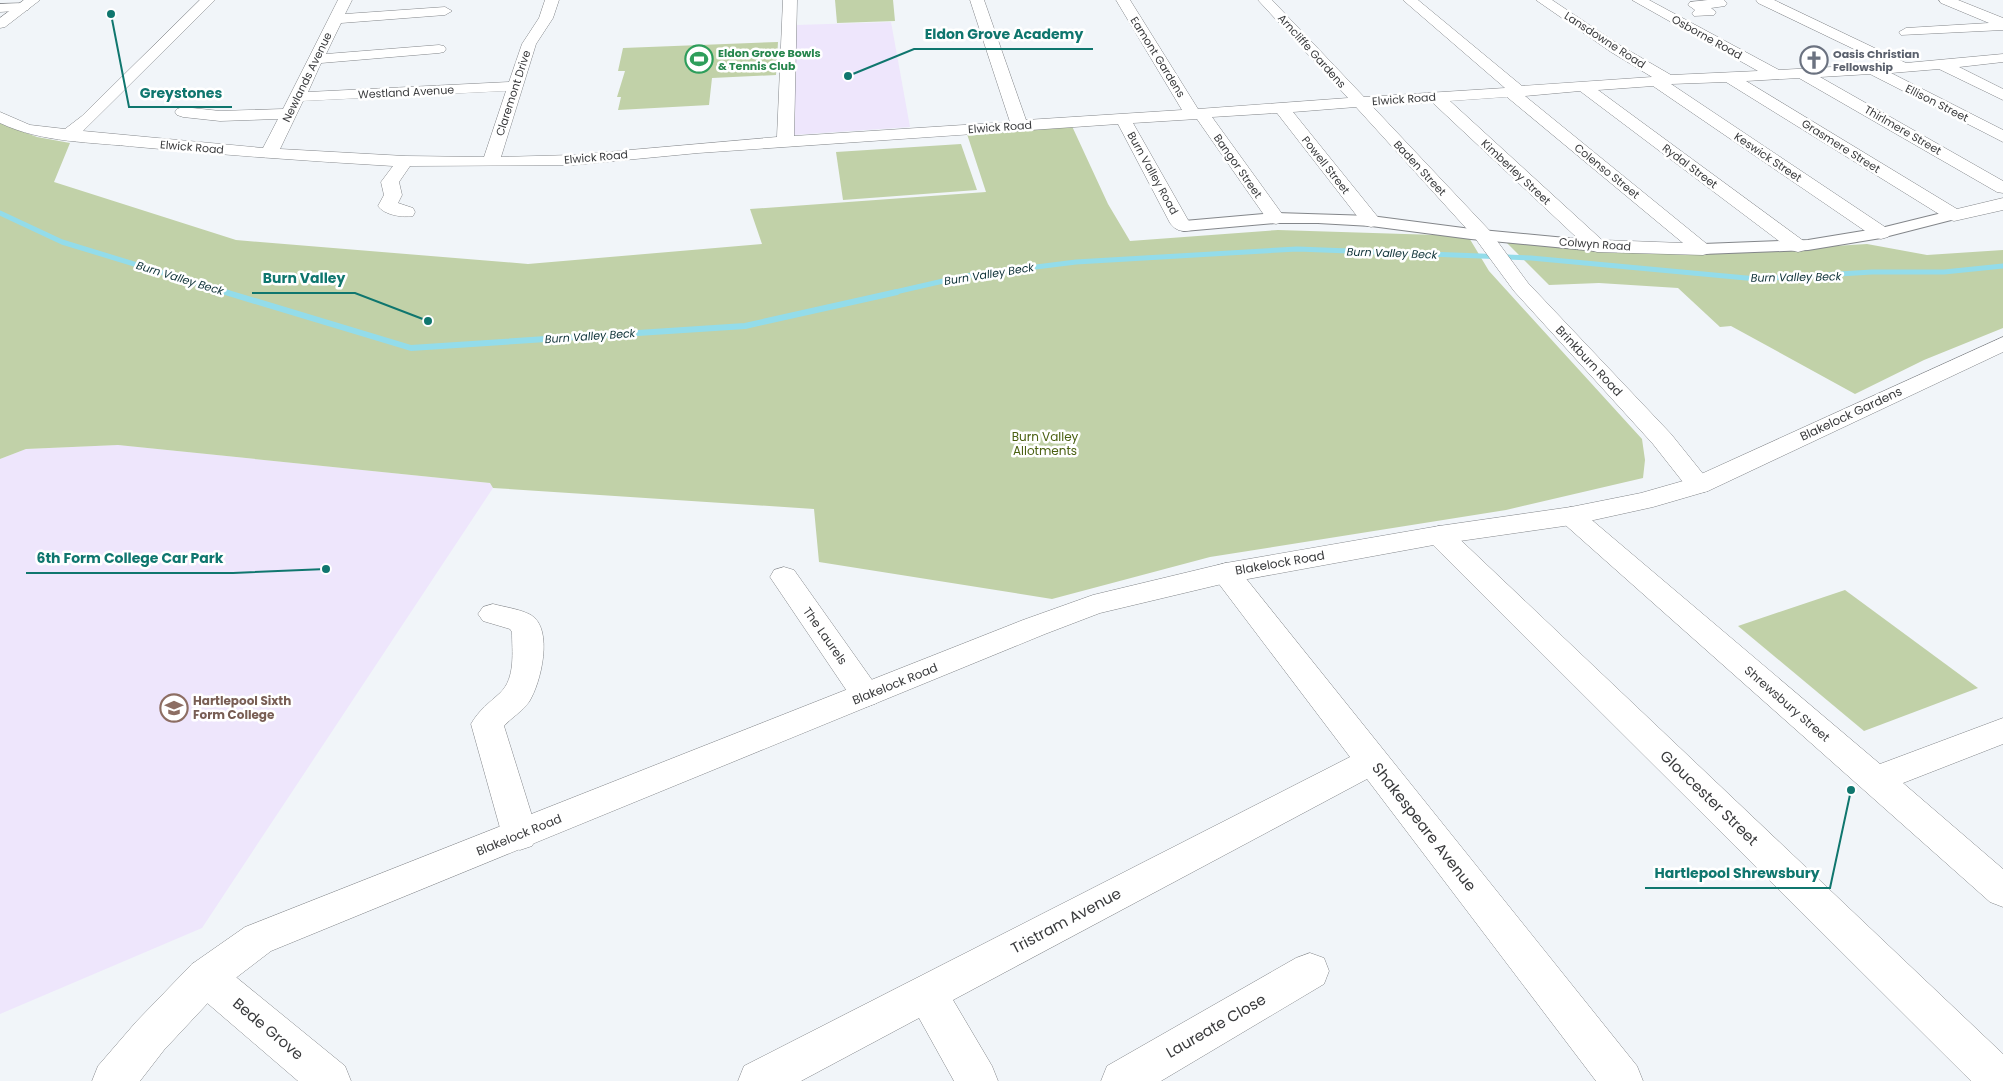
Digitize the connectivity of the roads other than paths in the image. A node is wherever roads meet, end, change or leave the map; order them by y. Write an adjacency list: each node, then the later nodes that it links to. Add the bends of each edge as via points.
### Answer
1 (208, 0): 48 (street)
2 (345, 0): 18 (street, Newlands Avenue)
3 (552, 0): 34 (street, Claremont Drive, via 546,18 529,44)
4 (790, 0): 50 (street)
5 (978, 0): 47 (street)
6 (1123, 0): 44 (street, Eamont Gardens)
7 (1266, 0): 40 (street, Arncliffe Gardens)
8 (1410, 0): 36 (street, Colenso Street)
9 (1543, 0): 33 (street, Lansdowne Road)
10 (1639, 0): 31 (street, Osborne Road)
11 (1763, 0): 28 (street)
12 (1946, 0): 20 (street)
13 (28, 3): 15 (street); 19 (street)
14 (1720, 3): 16 (street)
15 (0, 8)
16 (1706, 9)
17 (445, 11): 18 (street)
18 (335, 19): 26 (street, Newlands Avenue)
19 (0, 24)
20 (2003, 24): 21 (street)
21 (1936, 30): 22 (street); 23 (street)
22 (1906, 32)
23 (1951, 37)
24 (439, 49): 26 (street)
25 (2003, 58): 27 (street, Elwick Road)
26 (316, 59): 38 (street, Newlands Avenue)
27 (1941, 64): 28 (street, Elwick Road); 37 (street)
28 (1904, 68): 29 (street, Elwick Road)
29 (1872, 70): 30 (street, Elwick Road); 49 (street, Ellison Street)
30 (1802, 73): 31 (street, Elwick Road); 54 (street, Thirlmere Street)
31 (1775, 74): 32 (street, Elwick Road)
32 (1728, 76): 33 (street, Elwick Road); 59 (street, Grasmere Street)
33 (1662, 80): 35 (street, Elwick Road); 63 (street, Keswick Street)
34 (515, 86): 38 (street, Westland Avenue); 53 (street, Claremont Drive)
35 (1583, 86): 36 (street, Elwick Road); 65 (street, Rydal Street)
36 (1515, 92): 39 (street, Elwick Road); 66 (street, Colenso Street)
37 (2003, 95)
38 (298, 97): 43 (street, Newlands Avenue)
39 (1436, 97): 40 (street, Elwick Road); 64 (street, Kimberley Street)
40 (1359, 102): 41 (street, Elwick Road); 67 (street, Baden Street)
41 (1282, 108): 44 (street, Elwick Road); 61 (street, Powell Street)
42 (195, 111): 43 (street, via 220,116)
43 (290, 114): 51 (street, Newlands Avenue)
44 (1197, 114): 46 (street, Elwick Road); 60 (street, Bangor Street)
45 (0, 117): 48 (street, Elwick Road, via 26,129)
46 (1123, 119): 47 (street, Elwick Road); 62 (street, Burn Valley Road)
47 (1019, 125): 50 (street, Elwick Road)
48 (68, 136): 51 (street, Elwick Road)
49 (2003, 137)
50 (784, 142): 53 (street, Elwick Road, via 573,160)
51 (269, 154): 52 (street, Elwick Road)
52 (405, 161): 53 (street, Elwick Road); 56 (street, via 390,182 393,195)
53 (490, 162)
54 (2003, 188)
55 (2003, 204): 59 (street, Colwyn Road)
56 (387, 206): 57 (street); 58 (street)
57 (367, 208)
58 (406, 212)
59 (1954, 215): 63 (street, Colwyn Road)
60 (1276, 218): 61 (street, Colwyn Road); 62 (street, Colwyn Road)
61 (1371, 221): 67 (street, Colwyn Road)
62 (1184, 226)
63 (1880, 233): 65 (street, Colwyn Road)
64 (1597, 246): 66 (street, Colwyn Road); 67 (street, Colwyn Road)
65 (1798, 246): 66 (street, Colwyn Road)
66 (1703, 249)
67 (1494, 250): 69 (street, Brinkburn Road, via 1521,287 1662,439)
68 (2003, 344): 69 (street, Blakelock Gardens)
69 (1699, 485): 70 (street, Blakelock Road, via 1644,501)
70 (1571, 516): 71 (street, Blakelock Road); 78 (street, Shrewsbury Street)
71 (1439, 535): 72 (street, Blakelock Road); 84 (street, Gloucester Street)
72 (1226, 573): 75 (street, Blakelock Road, via 1093,606); 77 (street, Shakespeare Avenue)
73 (784, 577): 75 (street, The Laurels)
74 (493, 614): 79 (street, via 520,622 527,629 523,684 513,700 488,724)
75 (866, 695): 79 (street, Blakelock Road)
76 (2003, 730): 78 (street)
77 (1372, 761): 83 (street, Tristram Avenue); 90 (street, Shakespeare Avenue)
78 (1875, 780): 80 (street, Shrewsbury Street)
79 (520, 835): 82 (street, Blakelock Road, via 258,939)
80 (2003, 890)
81 (1310, 971): 89 (street, Laureate Close)
82 (206, 977): 85 (street, Blakelock Road); 86 (street, Bede Grove)
83 (927, 994): 87 (street, Tristram Avenue); 88 (street)
84 (2003, 1080)
85 (113, 1081)
86 (330, 1081)
87 (759, 1081)
88 (977, 1081)
89 (1122, 1081)
90 (1622, 1081)

